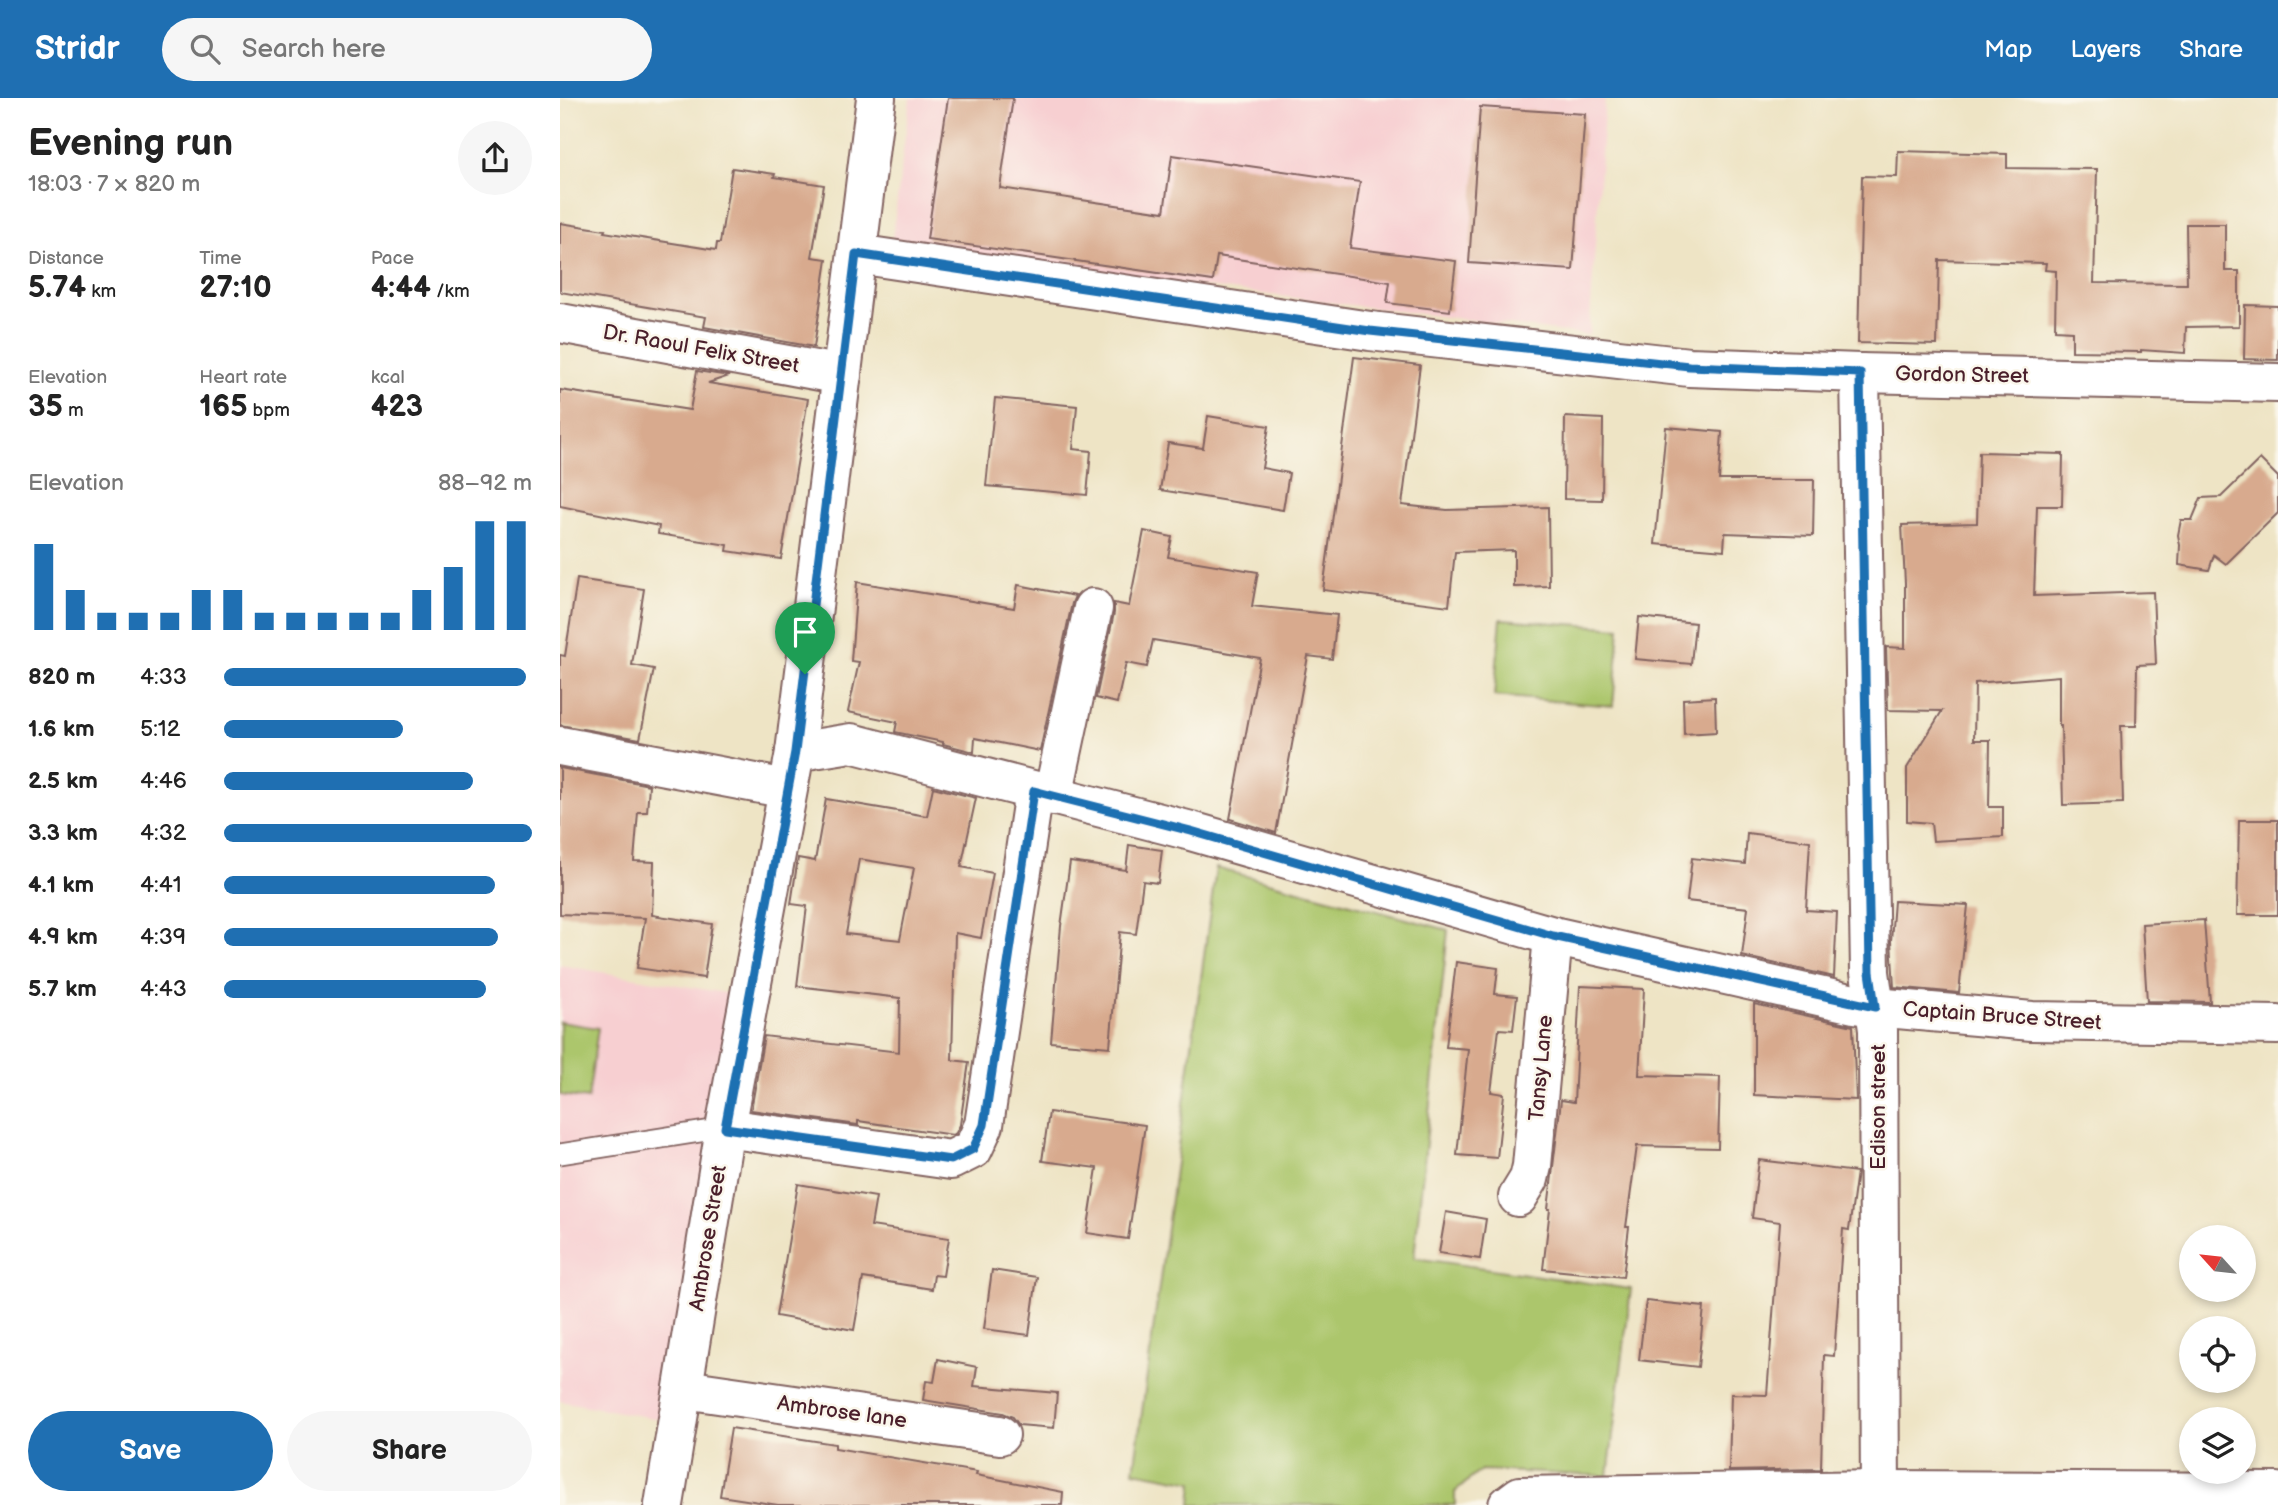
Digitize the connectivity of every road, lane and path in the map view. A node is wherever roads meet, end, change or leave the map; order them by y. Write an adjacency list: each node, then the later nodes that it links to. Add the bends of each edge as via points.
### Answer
1 (876, 98): 2 (street, Ambrose Street)
2 (856, 254): 4 (street, Gordon Street, via 1370,331 1689,366); 5 (street, Ambrose Street)
3 (560, 323): 5 (street, Dr. Raoul Felix Street)
4 (1860, 373): 6 (street, Gordon Street); 13 (street, Edison street, via 1870,958)
5 (842, 375): 9 (street, Ambrose Street)
6 (2278, 383)
7 (1093, 608): 11 (street)
8 (560, 746): 10 (street)
9 (795, 752): 10 (street, Ambrose Street); 11 (street, Captain Bruce Street, via 851,743)
10 (787, 789): 15 (street, Ambrose Street)
11 (1043, 794): 12 (street, Captain Bruce Street, via 1191,831); 15 (street, via 984,1125 973,1149 951,1160)
12 (1553, 936): 13 (street, Captain Bruce Street); 17 (street, Tansy Lane, via 1532,1166)
13 (1875, 1007): 14 (street, Captain Bruce Street, via 2032,1021); 21 (street, Edison street)
14 (2278, 1026)
15 (725, 1128): 16 (lane); 18 (street, Ambrose Street)
16 (560, 1153)
17 (1518, 1197)
18 (684, 1389): 19 (street, Ambrose lane); 23 (street, Ambrose Street)
19 (1000, 1435)
20 (2278, 1492): 21 (street)
21 (1880, 1497): 22 (street)
22 (1514, 1500)
23 (664, 1505)

